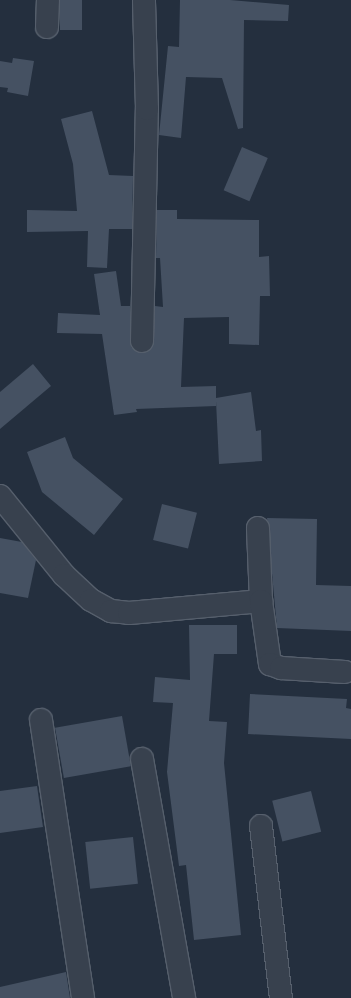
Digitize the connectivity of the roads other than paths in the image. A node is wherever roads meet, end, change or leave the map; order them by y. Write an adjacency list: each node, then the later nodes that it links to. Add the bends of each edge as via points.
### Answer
1 (48, 0): 3 (street)
2 (144, 0): 4 (street, via 147,109)
3 (47, 27)
4 (142, 341)
5 (0, 496): 7 (street, via 64,575 91,600 111,611 128,613)
6 (258, 528): 7 (street)
7 (261, 601): 8 (street, via 270,664 281,668)
8 (345, 672)
9 (41, 720): 12 (street)
10 (142, 759): 13 (street)
11 (261, 826): 14 (street)
12 (82, 998)
13 (184, 998)
14 (281, 998)

